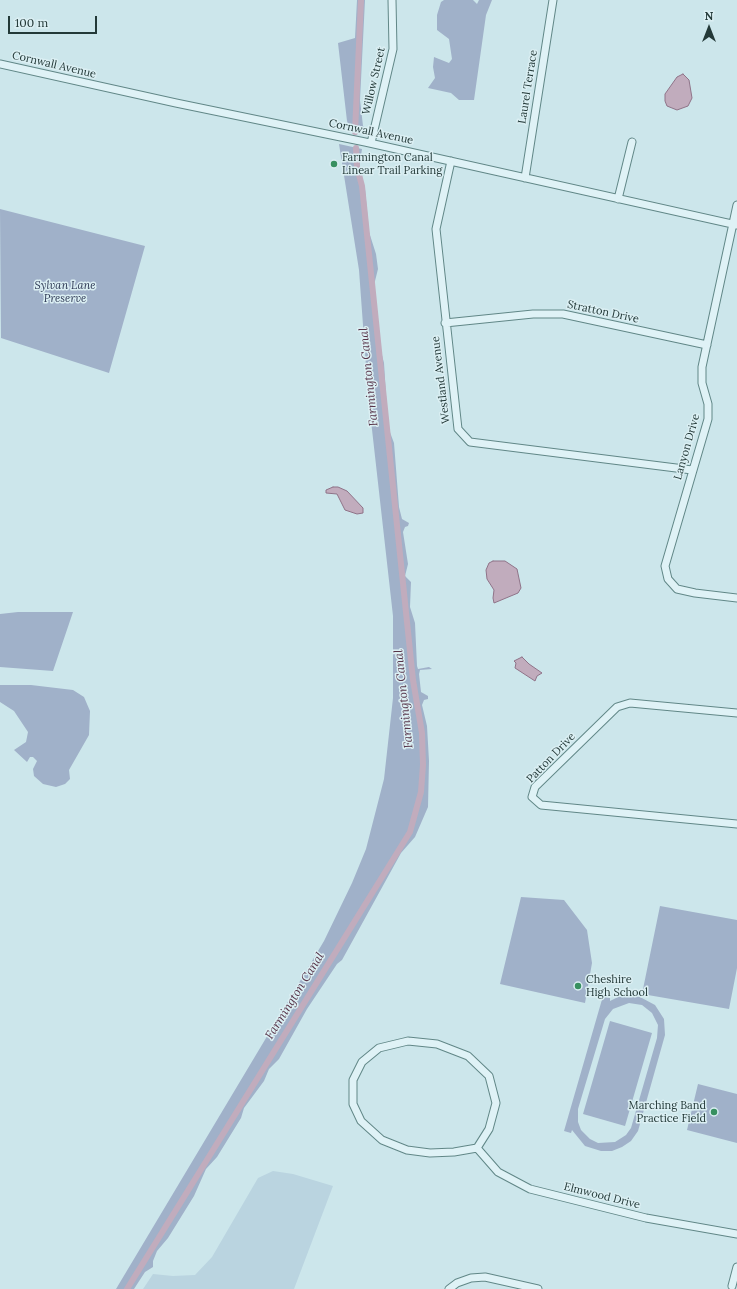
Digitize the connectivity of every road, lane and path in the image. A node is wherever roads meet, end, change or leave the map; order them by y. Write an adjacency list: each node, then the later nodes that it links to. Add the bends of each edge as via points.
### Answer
1 (392, 0): 5 (street, Willow Street, via 393,49)
2 (553, 0): 7 (street, Laurel Terrace)
3 (0, 64): 5 (street, Cornwall Avenue)
4 (632, 142): 8 (street)
5 (371, 143): 6 (street, Cornwall Avenue)
6 (451, 161): 7 (street, Cornwall Avenue); 11 (street, Westland Avenue, via 436,229)
7 (525, 178): 8 (street, Cornwall Avenue)
8 (618, 199): 10 (street, Cornwall Avenue)
9 (737, 205): 10 (street, Lanyon Drive)
10 (735, 224): 12 (street, Lanyon Drive)
11 (445, 323): 12 (street, Stratton Drive, via 533,314 563,314); 13 (street, Westland Avenue, via 458,429 470,442)
12 (707, 345): 13 (street, Lanyon Drive, via 702,375 708,418)
13 (692, 470): 14 (street, Lanyon Drive, via 667,559 668,579 672,585 684,592)
14 (737, 598)
15 (737, 713): 16 (street, Patton Drive, via 630,703 616,707 535,788 532,797 541,805)
16 (737, 824)
17 (477, 1148): 17 (street, via 489,1129 496,1103 489,1076 468,1056 437,1044 408,1041 379,1048 362,1062 353,1080 353,1104 362,1121 382,1140 407,1150 430,1153); 18 (street, Elmwood Drive, via 498,1172 530,1189 646,1218)
18 (737, 1234)
19 (737, 1267): 20 (street)
20 (732, 1286)
21 (449, 1289): 22 (street, via 471,1278 485,1277)
22 (538, 1289)

